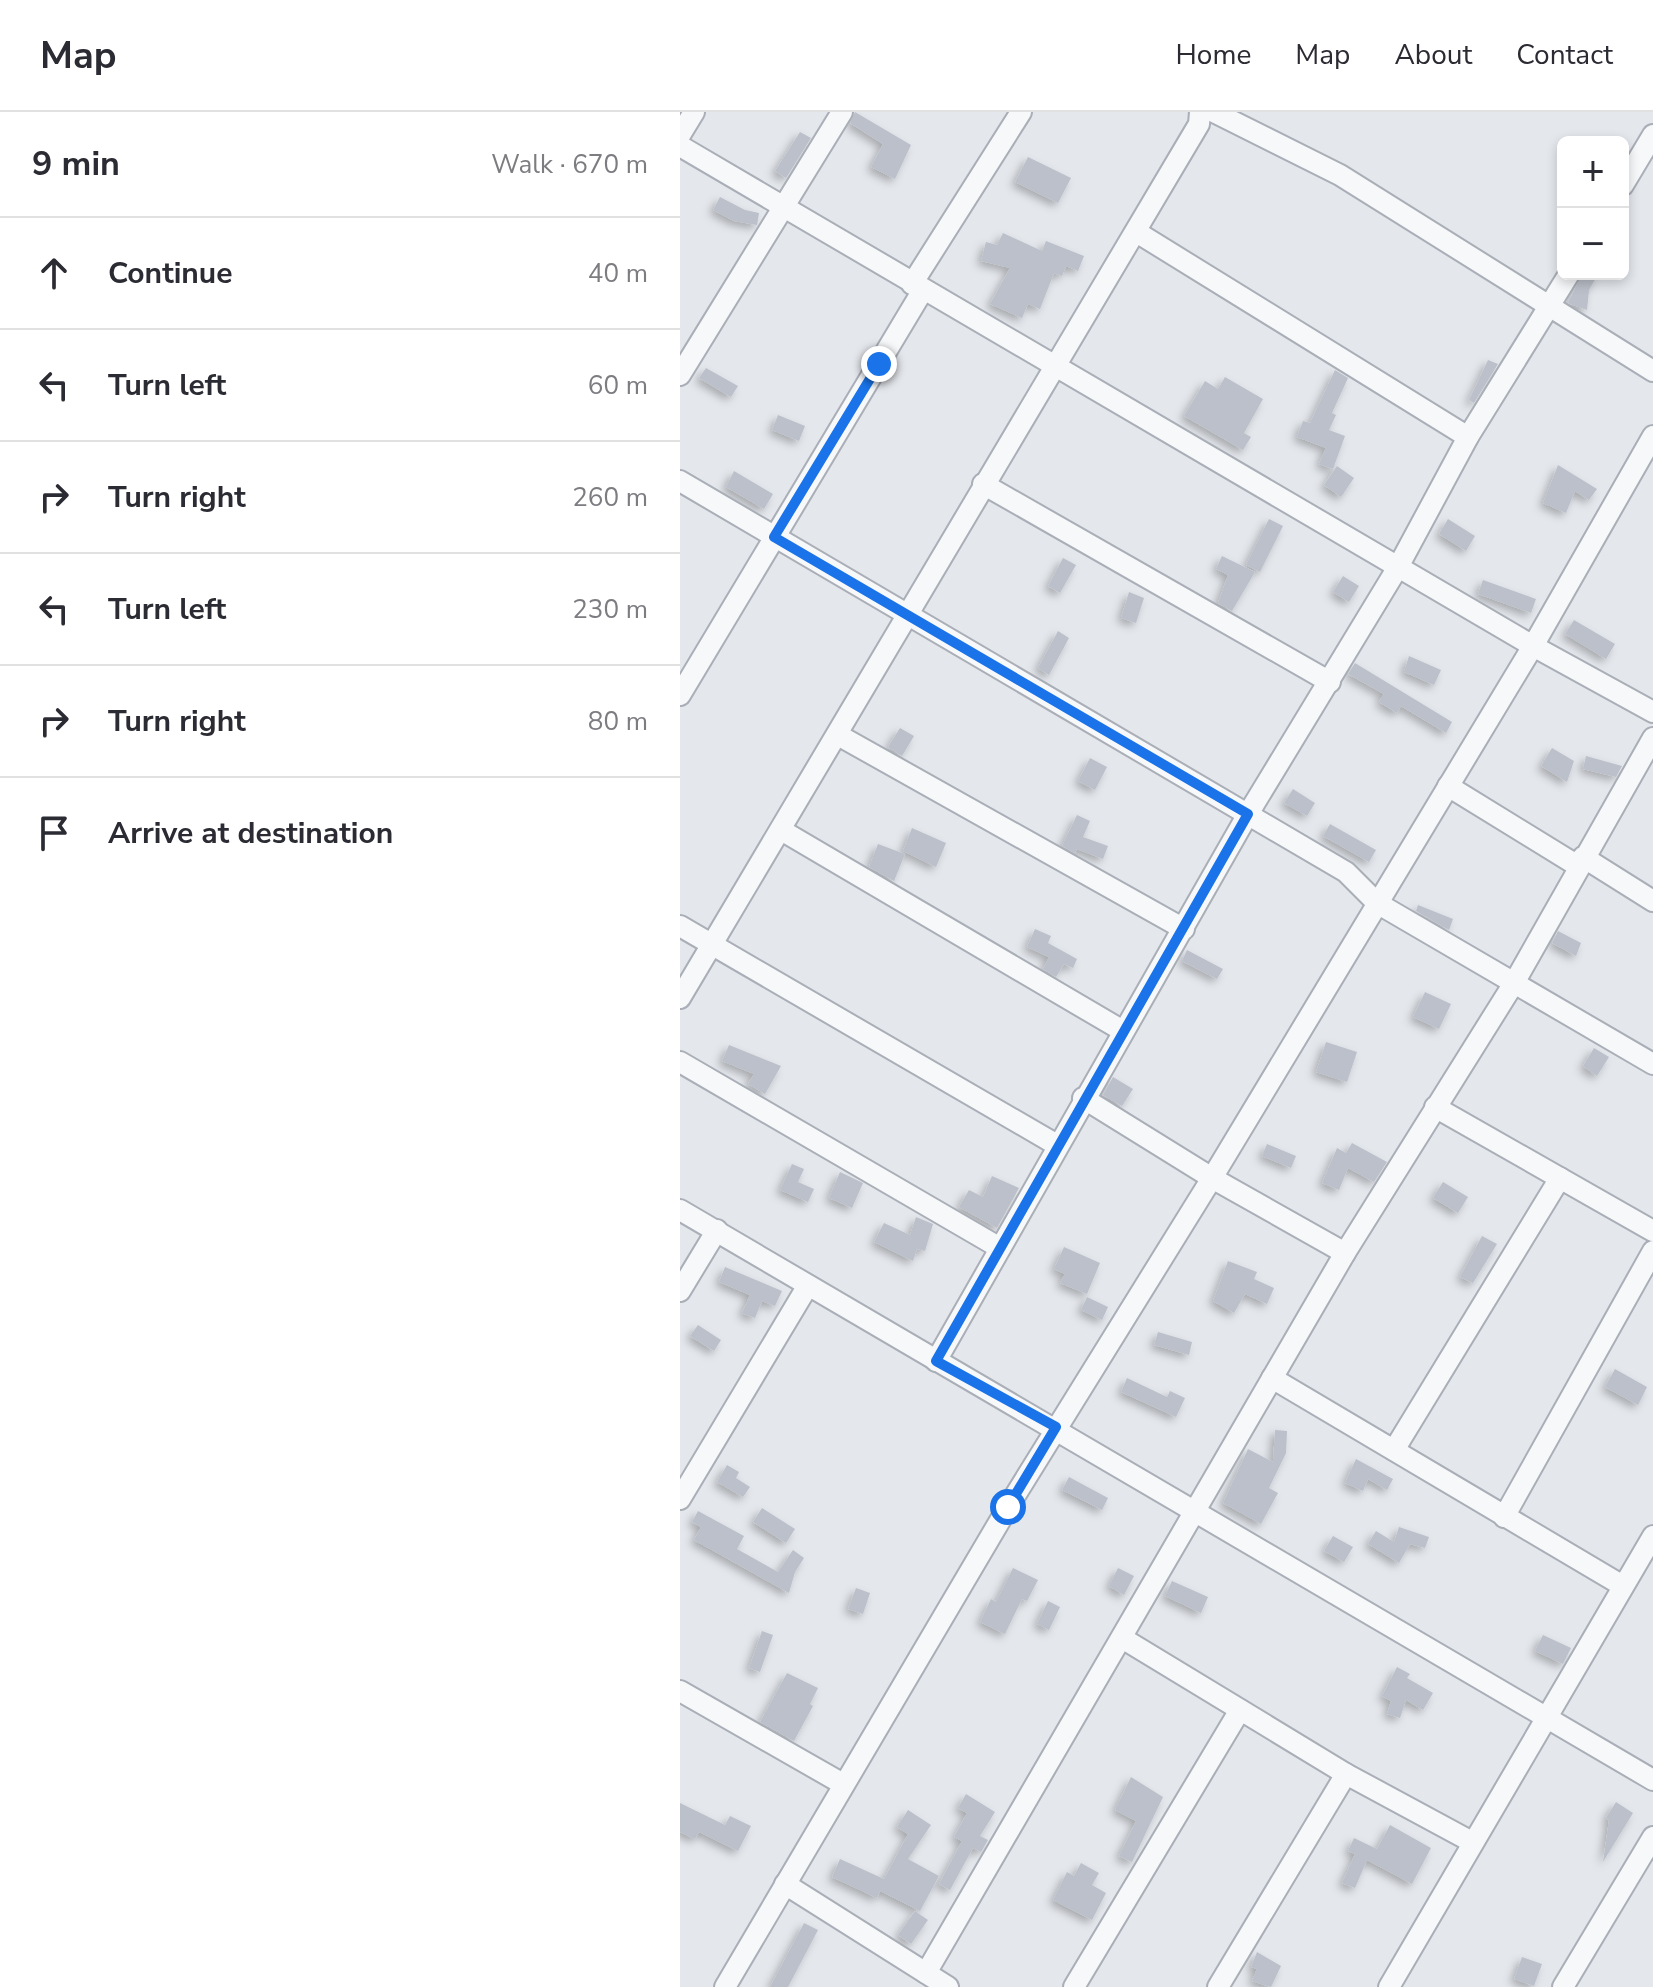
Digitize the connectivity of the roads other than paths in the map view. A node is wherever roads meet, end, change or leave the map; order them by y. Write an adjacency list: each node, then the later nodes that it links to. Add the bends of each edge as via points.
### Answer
1 (694, 112): 6 (street)
2 (842, 112): 10 (street)
3 (1021, 112): 13 (street)
4 (1200, 112): 11 (street, via 1199,124)
5 (1214, 112): 14 (street, via 1340,175)
6 (680, 135)
7 (1653, 135): 9 (street)
8 (680, 147): 10 (street)
9 (1629, 175)
10 (782, 208): 13 (street); 17 (street)
11 (1138, 233): 15 (street); 19 (street)
12 (1565, 280): 14 (street)
13 (918, 287): 15 (street); 22 (street)
14 (1549, 308): 16 (street); 19 (street)
15 (1055, 367): 21 (street); 23 (street)
16 (1653, 371)
17 (680, 375)
18 (1653, 436): 25 (street)
19 (1468, 437): 23 (street)
20 (680, 481): 22 (street)
21 (983, 484): 24 (street); 26 (street)
22 (774, 537): 24 (street); 27 (street)
23 (1398, 567): 25 (street); 26 (street)
24 (909, 615): 29 (street); 32 (street)
25 (1533, 646): 28 (street); 31 (street)
26 (1330, 682): 32 (street)
27 (680, 695)
28 (1653, 712)
29 (838, 735): 33 (street); 38 (street)
30 (1653, 738): 34 (street)
31 (1448, 786): 34 (street); 36 (street)
32 (1248, 814): 36 (street, via 1346,872); 38 (street)
33 (781, 830): 39 (street); 42 (street)
34 (1580, 862): 35 (street); 40 (street)
35 (1653, 901)
36 (1377, 903): 40 (street); 48 (street)
37 (680, 926): 39 (street)
38 (1184, 929): 42 (street)
39 (712, 945): 41 (street); 47 (street)
40 (1514, 983): 44 (street); 46 (street)
41 (680, 998)
42 (1123, 1031): 45 (street)
43 (680, 1062): 53 (street)
44 (1653, 1064)
45 (1083, 1098): 47 (street); 48 (street)
46 (1435, 1107): 49 (street); 55 (street)
47 (1057, 1145): 53 (street)
48 (1212, 1178): 55 (street); 60 (street)
49 (1560, 1178): 52 (street); 61 (street)
50 (680, 1210): 51 (street)
51 (717, 1230): 56 (street); 57 (street)
52 (1653, 1231)
53 (1000, 1248): 58 (street)
54 (1653, 1251): 64 (street)
55 (1345, 1253): 59 (street)
56 (807, 1287): 58 (street); 62 (street)
57 (680, 1291)
58 (936, 1361): 60 (street)
59 (1272, 1378): 61 (street); 63 (street)
60 (1056, 1427): 63 (street); 73 (street)
61 (1394, 1450): 64 (street)
62 (680, 1499)
63 (1195, 1511): 67 (street); 70 (street)
64 (1504, 1517): 66 (street)
65 (1653, 1536): 66 (street)
66 (1623, 1586): 70 (street)
67 (1122, 1638): 69 (street); 77 (street)
68 (680, 1691): 73 (street)
69 (1240, 1710): 71 (street); 80 (street)
70 (1545, 1716): 72 (street); 75 (street)
71 (1346, 1774): 75 (street); 81 (street)
72 (1653, 1780)
73 (843, 1784): 76 (street)
74 (1653, 1837): 83 (street)
75 (1472, 1842): 82 (street)
76 (785, 1884): 77 (street); 78 (street)
77 (926, 1973): 79 (street)
78 (725, 1987)
79 (948, 1987)
80 (1074, 1987)
81 (1218, 1987)
82 (1389, 1987)
83 (1563, 1987)

